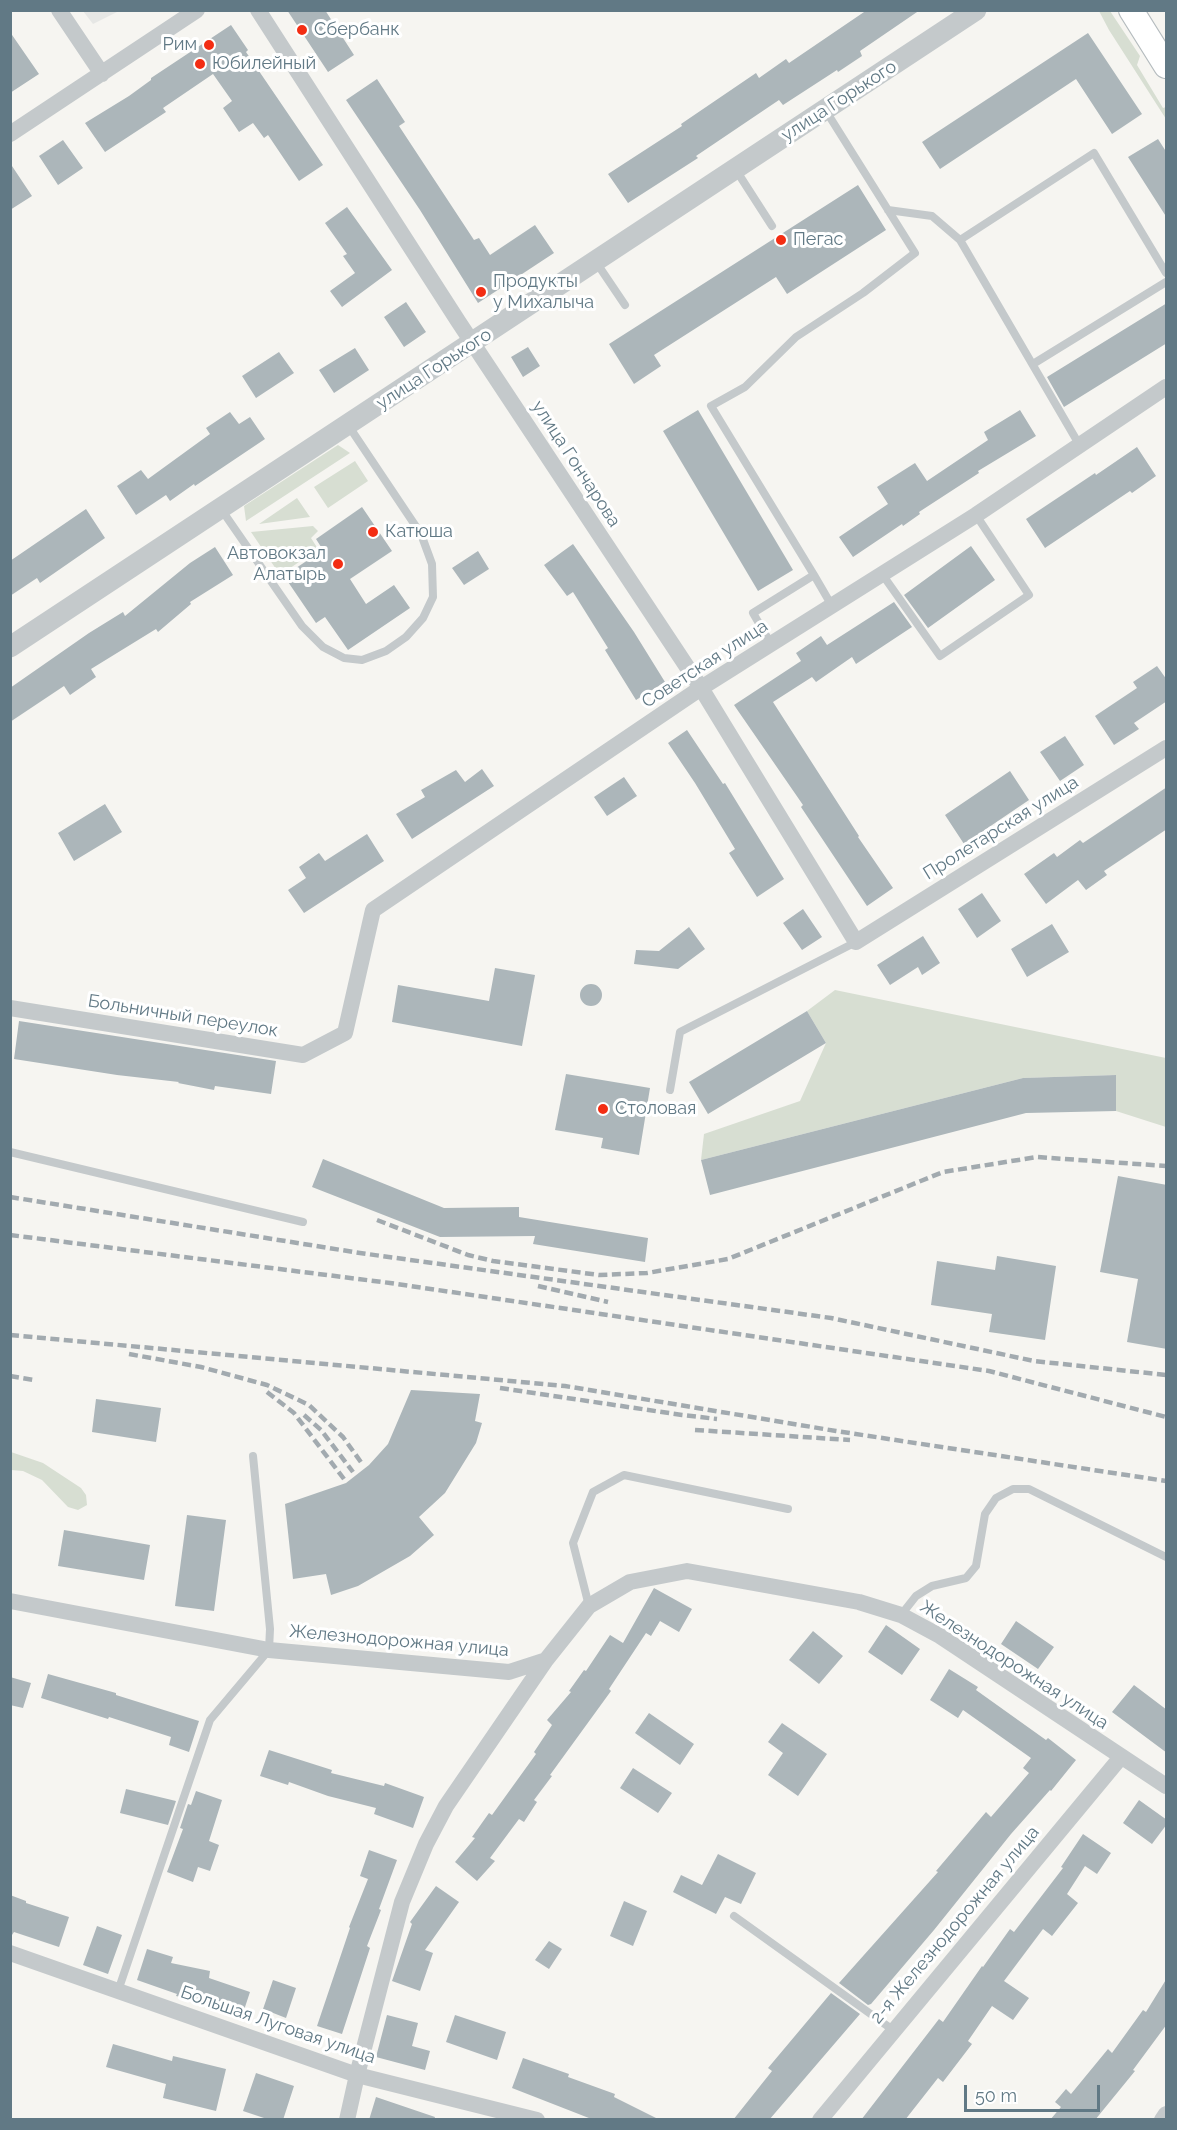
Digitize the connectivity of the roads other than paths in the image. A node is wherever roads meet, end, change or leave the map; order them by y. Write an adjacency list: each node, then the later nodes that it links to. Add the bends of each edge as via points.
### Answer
1 (59, 10): 7 (street)
2 (197, 10): 7 (street)
3 (258, 10): 18 (street, улица Гончарова)
4 (976, 10): 8 (street, улица Горького)
5 (1131, 10): 6 (main road)
6 (1167, 66)
7 (102, 74): 9 (street)
8 (825, 110): 10 (street, улица Горького); 11 (lane)
9 (10, 135)
10 (736, 170): 12 (lane); 14 (street, улица Горького)
11 (888, 210): 13 (lane, via 932,216); 26 (lane, via 915,253 796,337 745,387 711,406)
12 (772, 226)
13 (960, 240): 15 (lane, via 1094,153); 19 (lane)
14 (596, 262): 17 (lane); 18 (street, улица Горького)
15 (1167, 273)
16 (1167, 282): 19 (lane)
17 (625, 305)
18 (473, 343): 21 (street, улица Горького); 30 (street, улица Гончарова)
19 (1033, 364): 22 (lane)
20 (1167, 387): 22 (street, Советская улица)
21 (348, 425): 23 (street, улица Горького); 23 (lane, via 421,534 432,564 432,597 423,618 386,651 362,660 344,658 323,647 302,626)
22 (1081, 446): 24 (street, Советская улица)
23 (221, 509): 29 (street, улица Горького)
24 (976, 515): 25 (street, Советская улица); 25 (lane, via 1029,595 940,656)
25 (882, 574): 27 (street, Советская улица)
26 (814, 575): 27 (lane); 28 (lane, via 753,613)
27 (832, 606): 28 (street, Советская улица)
28 (771, 644): 30 (street, Советская улица)
29 (10, 646)
30 (701, 688): 32 (street, улица Гончарова); 34 (street, Советская улица, via 373,910)
31 (1167, 748): 32 (street, Пролетарская улица)
32 (856, 942): 35 (lane, via 680,1032)
33 (10, 1008): 34 (street, Больничный переулок, via 303,1055)
34 (345, 1033)
35 (670, 1090)
36 (10, 1152): 37 (lane)
37 (303, 1222)
38 (253, 1456): 44 (lane)
39 (788, 1509): 42 (lane, via 624,1475 593,1492 573,1543)
40 (1167, 1557): 43 (lane, via 1029,1489 1013,1489 996,1498 985,1514 976,1566 966,1578 932,1586 916,1596)
41 (10, 1601): 44 (street, Железнодорожная улица)
42 (589, 1606): 43 (street, Железнодорожная улица, via 630,1582 687,1571 859,1602); 45 (street, Железнодорожная улица)
43 (901, 1615): 46 (street, Железнодорожная улица, via 940,1636)
44 (269, 1650): 45 (street, Железнодорожная улица, via 509,1672); 50 (lane, via 210,1720)
45 (546, 1660): 52 (street, via 447,1806 426,1844 402,1902)
46 (1121, 1757): 47 (street, Железнодорожная улица); 51 (street, 2-я Железнодорожная улица)
47 (1167, 1786)
48 (734, 1916): 51 (lane)
49 (10, 1953): 50 (street, Большая Луговая улица)
50 (118, 1991): 52 (street, Большая Луговая улица)
51 (893, 2030): 56 (street, 2-я Железнодорожная улица)
52 (357, 2075): 54 (street); 55 (street, Большая Луговая улица)
53 (1167, 2114): 57 (street)
54 (347, 2120)
55 (537, 2120)
56 (820, 2120)
57 (1162, 2120)

